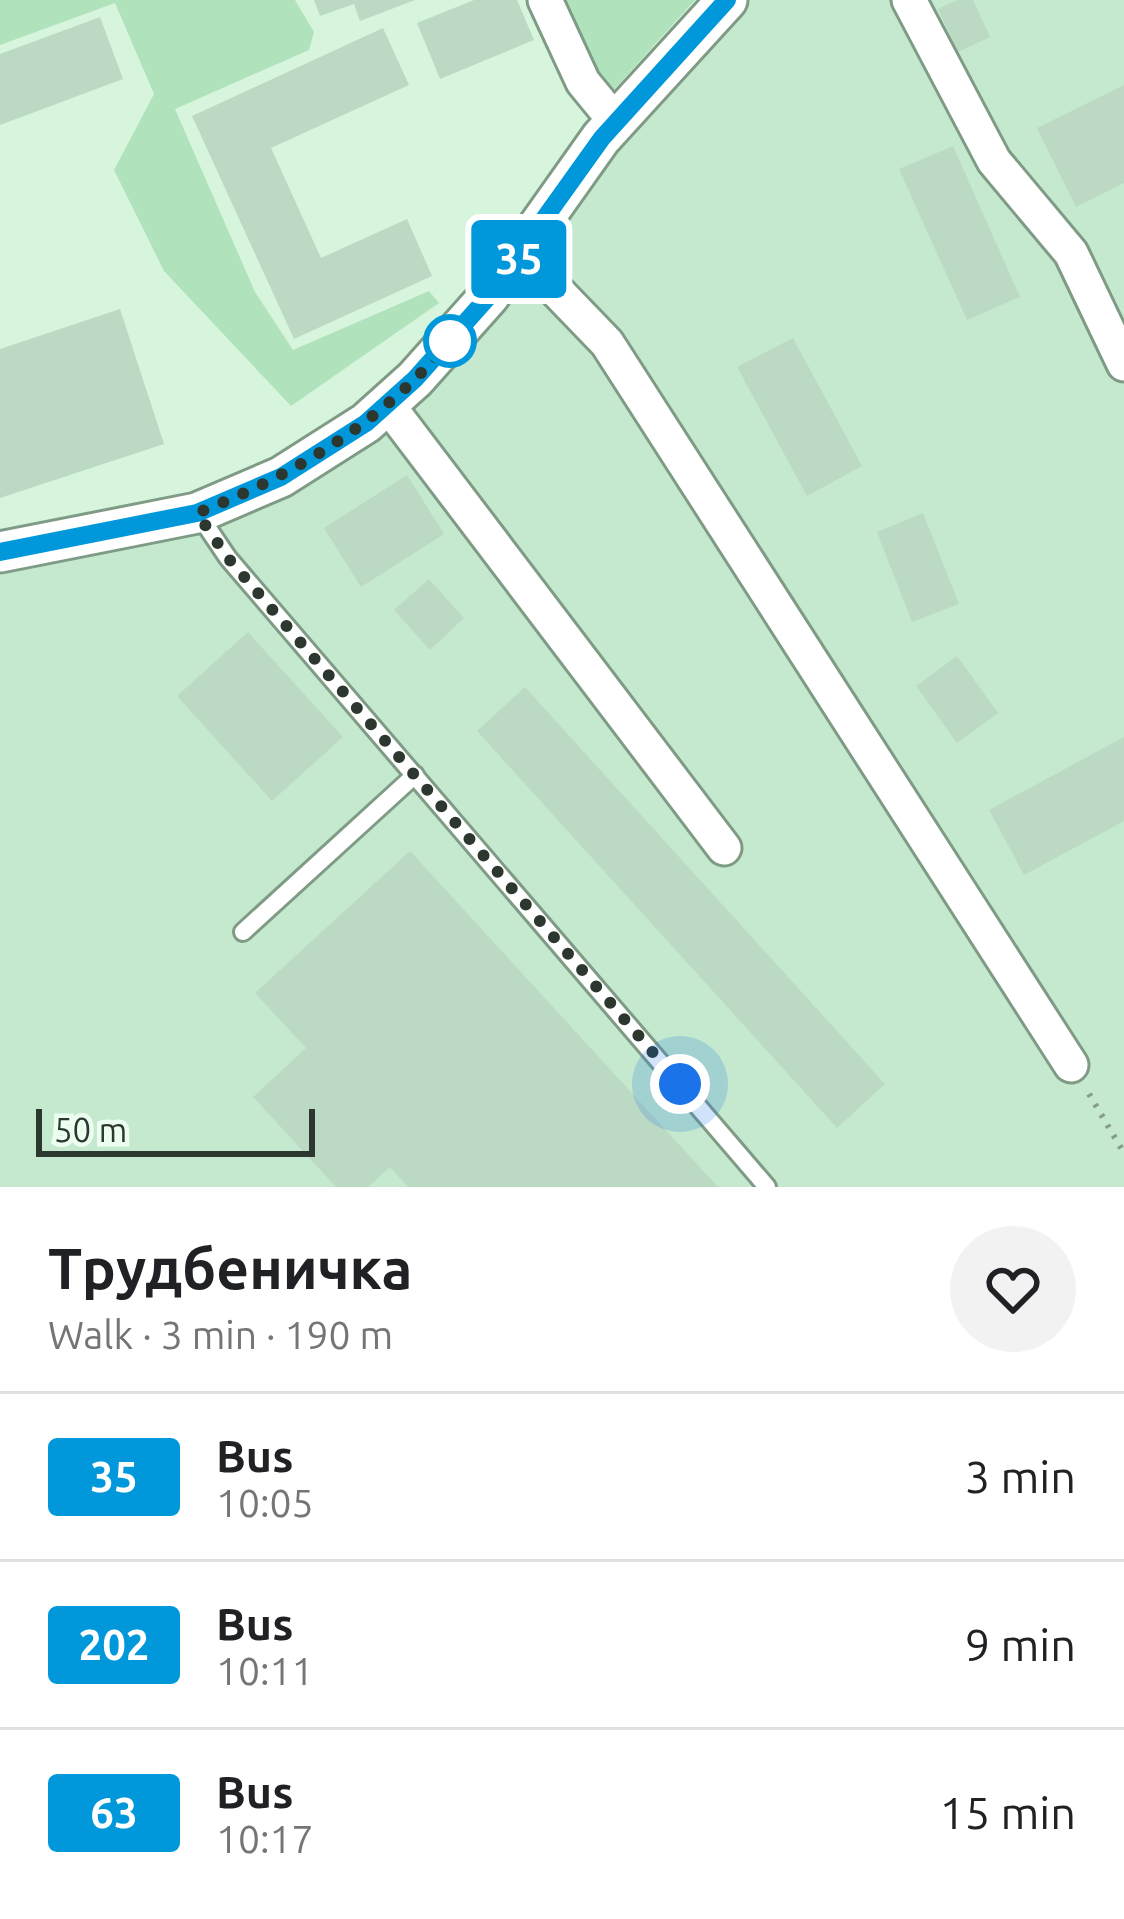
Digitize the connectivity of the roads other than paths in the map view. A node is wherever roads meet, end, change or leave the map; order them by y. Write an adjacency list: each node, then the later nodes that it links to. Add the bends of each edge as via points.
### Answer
1 (545, 0): 4 (street, via 583,82)
2 (727, 0): 4 (street)
3 (909, 0): 6 (street, via 994,161 1071,253)
4 (615, 121): 5 (street)
5 (517, 262): 7 (street); 13 (street, via 607,343)
6 (1124, 364)
7 (387, 404): 8 (street, via 281,477); 11 (street)
8 (197, 513): 9 (street); 10 (lane)
9 (0, 552)
10 (416, 775): 12 (lane); 14 (lane)
11 (724, 848)
12 (243, 932)
13 (1071, 1065)
14 (767, 1187)

